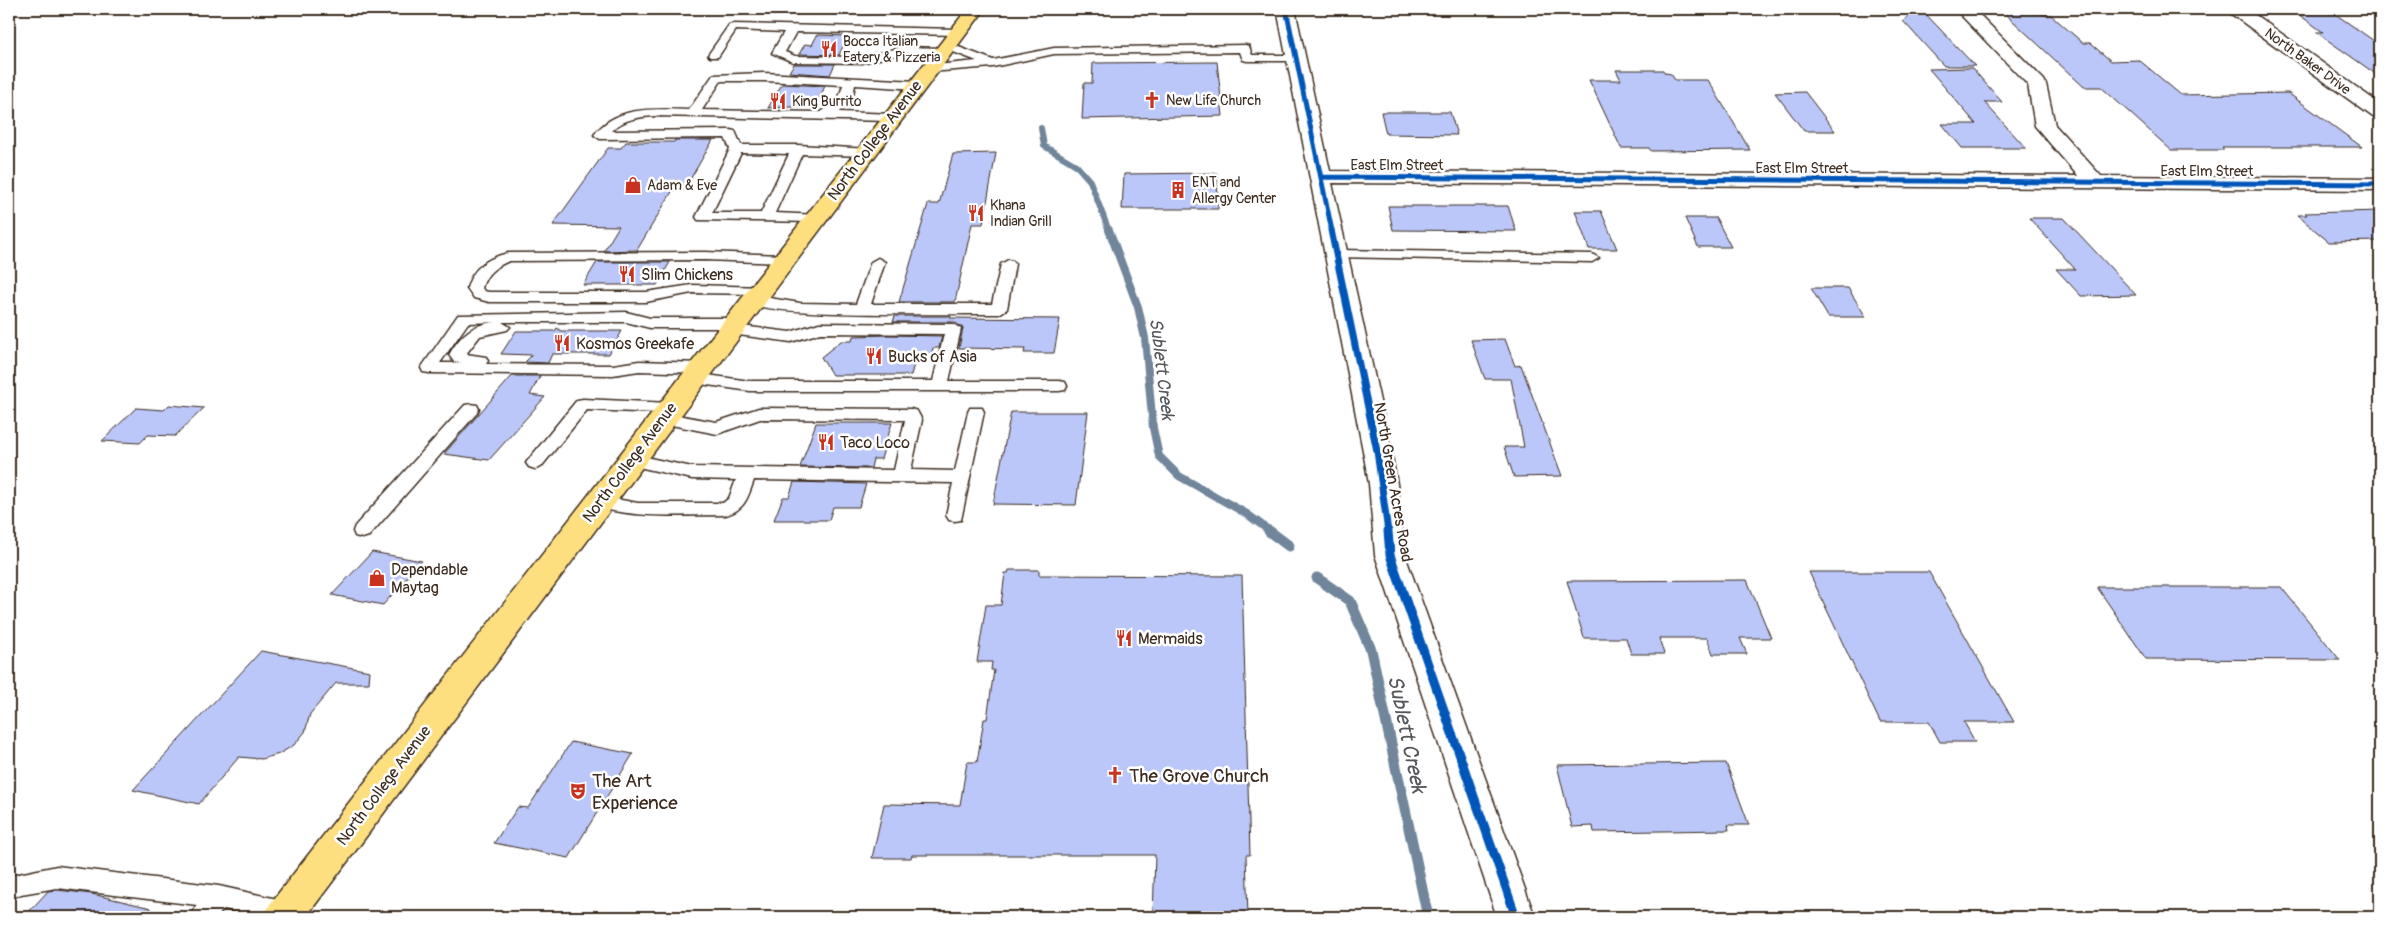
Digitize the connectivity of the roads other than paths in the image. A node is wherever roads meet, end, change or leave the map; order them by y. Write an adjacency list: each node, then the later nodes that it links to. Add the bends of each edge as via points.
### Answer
1 (976, 9): 10 (main road, North College Avenue)
2 (1286, 9): 12 (street, North Green Acres Road)
3 (1964, 9): 24 (street, via 2037,84 2045,126)
4 (2236, 9): 16 (street, North Baker Drive)
5 (792, 28): 6 (lane); 9 (lane, via 734,27); 11 (lane, via 778,53 793,59 862,60)
6 (808, 28): 7 (lane); 11 (lane, via 795,45 793,50 797,54)
7 (916, 30): 8 (lane); 10 (lane)
8 (903, 50): 10 (lane); 11 (lane)
9 (714, 55)
10 (939, 56): 13 (lane); 13 (lane); 15 (lane); 19 (main road, North College Avenue)
11 (880, 57)
12 (1296, 58): 13 (lane, via 1247,58 1245,48 1064,50); 23 (street, North Green Acres Road)
13 (994, 63)
14 (812, 81): 15 (lane); 17 (lane, via 717,78); 18 (lane, via 734,85 717,93 715,101 733,110 796,110)
15 (849, 82): 18 (lane, via 844,104)
16 (2380, 113)
17 (693, 114): 18 (lane); 21 (lane, via 634,113 608,123 600,135 730,134)
18 (819, 117): 19 (lane)
19 (892, 117): 22 (main road, North College Avenue)
20 (798, 149): 21 (lane); 22 (lane); 26 (lane)
21 (736, 150): 26 (lane, via 703,217)
22 (865, 152): 27 (main road, North College Avenue)
23 (1321, 177): 24 (street, East Elm Street); 28 (street, North Green Acres Road)
24 (2096, 183): 25 (street, East Elm Street)
25 (2380, 184)
26 (766, 218): 27 (lane)
27 (815, 218): 30 (main road, North College Avenue)
28 (1337, 254): 29 (lane); 60 (street, North Green Acres Road, via 1383,484 1390,555)
29 (1592, 258)
30 (784, 259): 33 (main road, North College Avenue); 33 (lane, via 508,257 491,261 476,279 474,288 479,295 489,297 646,298 692,289)
31 (878, 262): 34 (lane)
32 (1008, 264): 34 (lane, via 1000,309)
33 (756, 295): 34 (lane, via 800,308); 36 (main road, North College Avenue)
34 (862, 308)
35 (650, 323): 36 (lane); 38 (lane, via 488,327 474,331 456,355 471,361 621,362); 38 (lane, via 626,316 464,318 429,368 613,370)
36 (733, 326): 37 (lane, via 792,337 819,328); 39 (main road, North College Avenue)
37 (847, 328): 40 (lane, via 854,335 928,336 938,344 930,376 844,378); 41 (lane, via 953,329)
38 (639, 366): 39 (lane)
39 (697, 373): 40 (lane, via 750,386); 45 (main road, North College Avenue)
40 (823, 386): 41 (lane)
41 (940, 386): 42 (lane)
42 (1059, 386)
43 (471, 410): 55 (lane)
44 (976, 412): 52 (lane)
45 (666, 413): 46 (lane, via 717,428 759,414); 47 (main road, North College Avenue); 48 (lane, via 584,404)
46 (826, 414): 50 (lane, via 835,419 899,420 902,424 891,465 882,468 797,467); 51 (lane, via 911,415 914,420)
47 (631, 460): 49 (lane, via 692,473); 53 (main road, North College Avenue)
48 (535, 464)
49 (747, 474): 50 (lane); 53 (lane, via 737,502 726,509 638,509)
50 (776, 474): 51 (lane)
51 (901, 476): 52 (lane)
52 (963, 476): 54 (lane)
53 (599, 502): 58 (main road, North College Avenue)
54 (955, 515)
55 (362, 531)
56 (9, 888): 57 (lane, via 57,877)
57 (219, 897): 58 (lane); 59 (lane)
58 (284, 915)
59 (202, 917)
60 (1516, 917)

